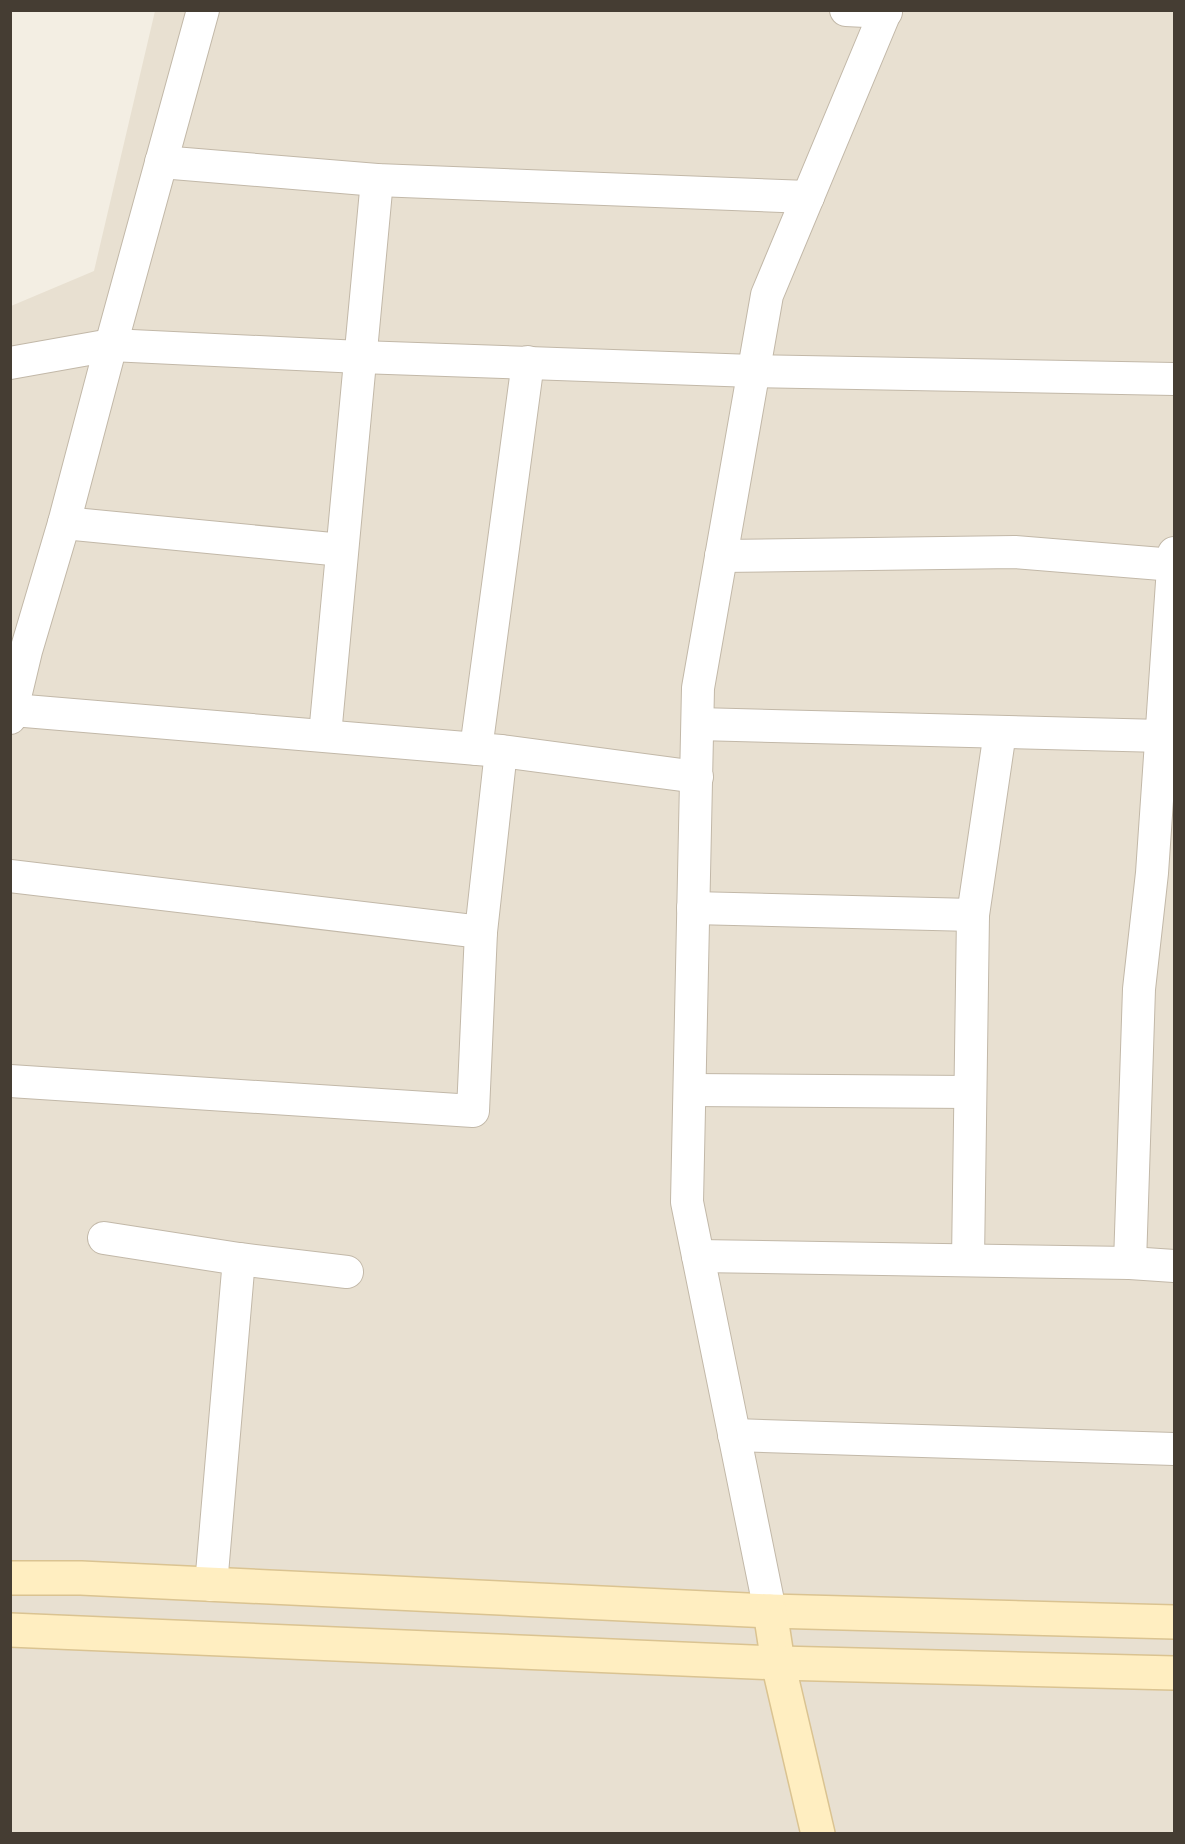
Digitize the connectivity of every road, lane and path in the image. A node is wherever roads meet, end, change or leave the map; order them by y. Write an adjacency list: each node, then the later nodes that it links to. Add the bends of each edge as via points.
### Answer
1 (203, 10): 4 (street)
2 (846, 10): 3 (street)
3 (886, 11): 6 (street)
4 (161, 162): 5 (street); 7 (street)
5 (377, 180): 6 (street); 8 (street)
6 (808, 197): 11 (street, via 767,295)
7 (111, 345): 8 (street); 9 (street); 13 (street)
8 (360, 357): 10 (street); 14 (street)
9 (10, 363)
10 (528, 363): 11 (street); 24 (street)
11 (753, 371): 12 (street); 16 (street)
12 (1174, 379)
13 (64, 523): 14 (street); 18 (street)
14 (342, 550): 22 (street)
15 (1174, 553): 17 (street)
16 (722, 556): 17 (street, via 1015,552); 20 (street, via 698,688)
17 (1174, 565): 23 (street)
18 (18, 650): 19 (street)
19 (12, 714): 22 (street)
20 (698, 724): 21 (street); 25 (street)
21 (1000, 732): 23 (street); 28 (street)
22 (325, 735): 24 (street)
23 (1162, 736): 37 (street, via 1139,989)
24 (489, 750): 25 (street); 29 (street)
25 (697, 777): 27 (street)
26 (10, 876): 29 (street)
27 (693, 908): 28 (street); 31 (street)
28 (973, 915): 32 (street)
29 (481, 932): 30 (street, via 473,1111)
30 (10, 1081)
31 (690, 1090): 32 (street); 34 (street, via 687,1202)
32 (970, 1092): 36 (street)
33 (104, 1238): 35 (street)
34 (698, 1256): 36 (street); 40 (street)
35 (239, 1259): 39 (street); 43 (street)
36 (968, 1260): 37 (street)
37 (1130, 1263): 38 (street)
38 (1174, 1266)
39 (347, 1272)
40 (734, 1435): 41 (street); 44 (street)
41 (1174, 1449)
42 (10, 1578): 43 (street)
43 (211, 1585): 44 (street)
44 (770, 1611): 45 (street); 47 (street)
45 (1174, 1622)
46 (10, 1630): 47 (street)
47 (778, 1663): 48 (street); 49 (street)
48 (1174, 1672)
49 (818, 1833)

